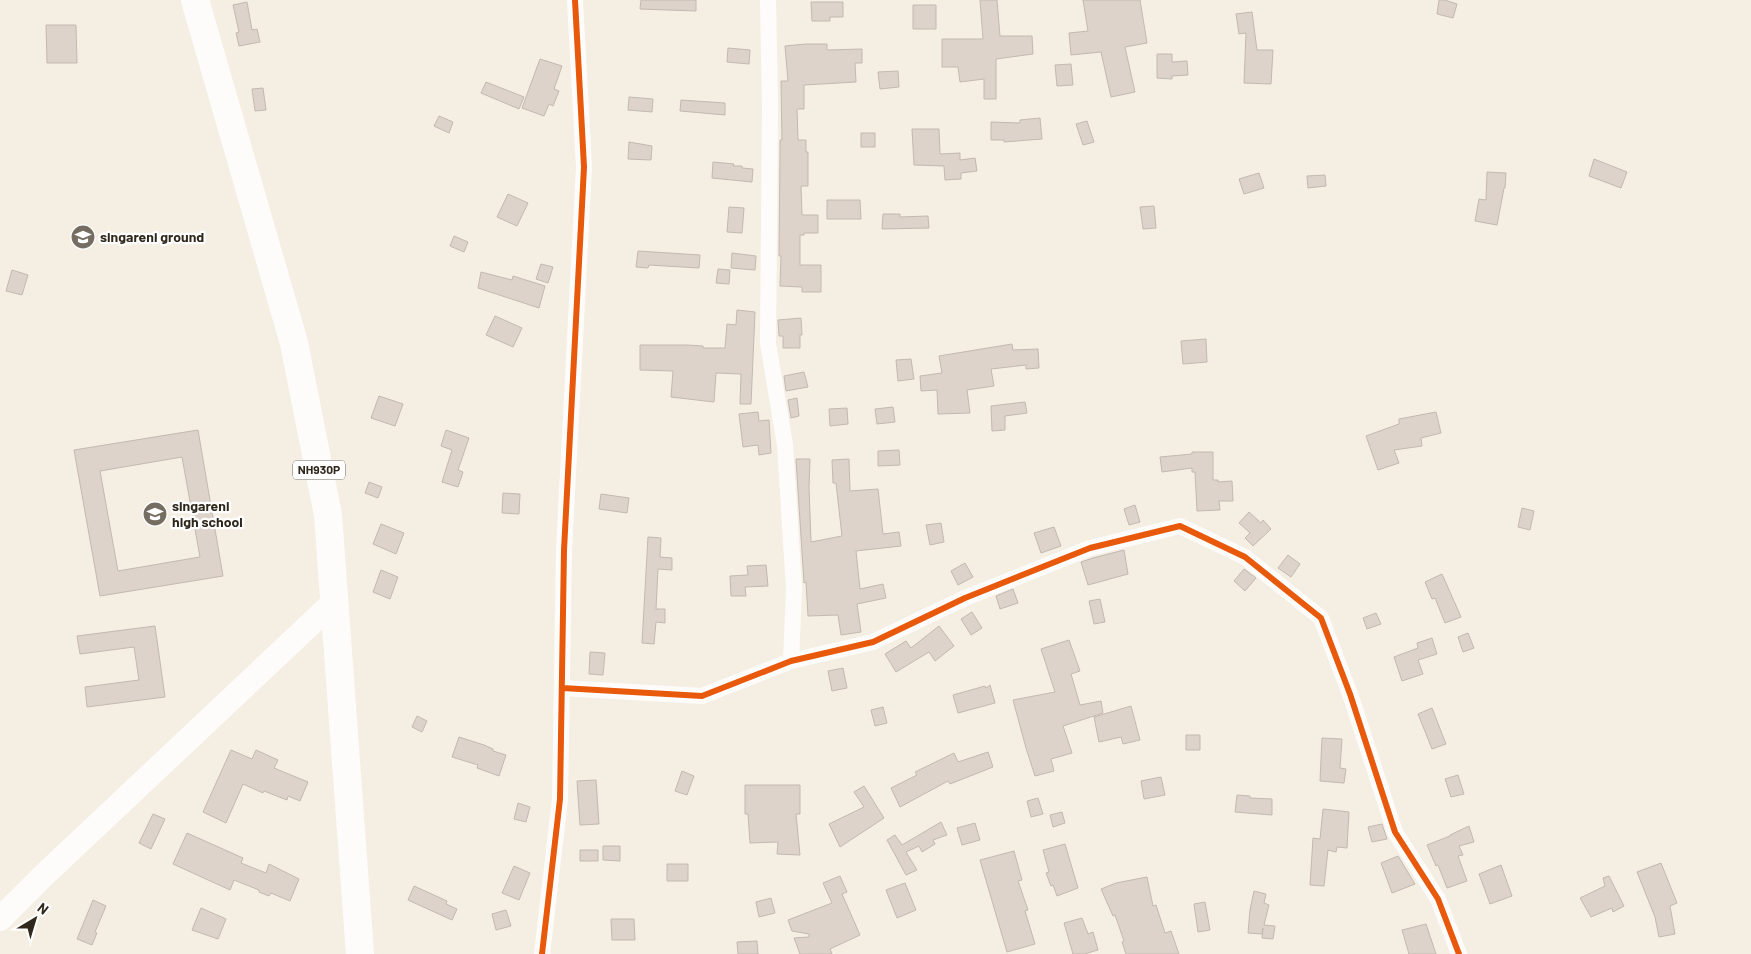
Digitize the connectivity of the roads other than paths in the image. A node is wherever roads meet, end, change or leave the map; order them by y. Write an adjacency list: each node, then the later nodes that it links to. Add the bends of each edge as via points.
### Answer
1 (195, 0): 4 (highway, NH930P, via 294,343 328,515)
2 (575, 0): 6 (street, via 584,167 564,550)
3 (768, 0): 5 (street, via 768,343 785,445 794,589)
4 (334, 602): 7 (street); 8 (highway, NH930P)
5 (791, 661): 6 (street, via 702,696); 10 (street, via 873,642 965,598 1090,548 1180,526 1245,557 1321,618 1350,694 1395,832 1438,899)
6 (562, 688): 9 (street, via 560,799)
7 (0, 919)
8 (360, 954)
9 (542, 954)
10 (1459, 954)

